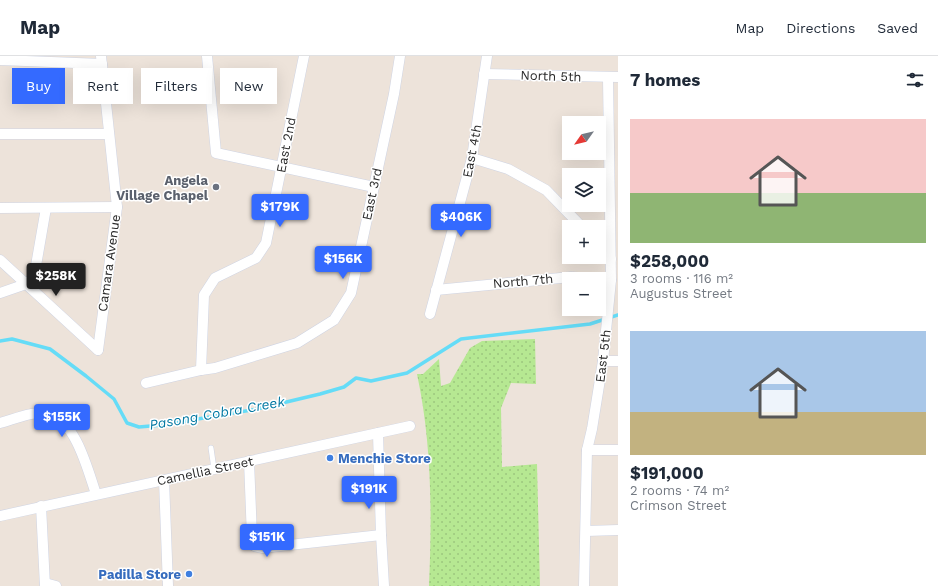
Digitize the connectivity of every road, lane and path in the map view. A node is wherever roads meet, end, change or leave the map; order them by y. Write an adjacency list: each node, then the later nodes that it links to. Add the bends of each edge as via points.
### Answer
1 (207, 56): 12 (street, via 216,153)
2 (304, 56): 12 (street, East 2nd)
3 (400, 56): 13 (street, East 3rd)
4 (487, 56): 7 (street, East 4th)
5 (0, 60): 6 (street)
6 (102, 60): 10 (street, Camara Avenue)
7 (484, 74): 8 (street, North 5th); 11 (street, East 4th)
8 (613, 78): 19 (street, East 5th)
9 (0, 134): 10 (street)
10 (109, 134): 14 (street, Camara Avenue)
11 (472, 158): 17 (street, via 508,169 546,190); 23 (street, East 4th)
12 (282, 167): 13 (street); 28 (street, East 2nd, via 266,243 256,258 215,278 204,295)
13 (374, 187): 28 (street, East 3rd, via 351,293 334,320 297,343)
14 (117, 207): 16 (street); 22 (street, Camara Avenue, via 98,350)
15 (0, 208): 16 (street)
16 (46, 208): 22 (street, via 34,276)
17 (575, 220)
18 (606, 254): 19 (street)
19 (611, 259): 21 (street, East 5th)
20 (0, 260): 22 (street)
21 (611, 280): 23 (street, North 7th, via 571,277); 26 (street, East 5th)
22 (26, 284): 24 (street)
23 (436, 290): 25 (street, East 4th)
24 (0, 293)
25 (430, 314)
26 (603, 361): 27 (street); 34 (street, East 5th)
27 (618, 361)
28 (201, 370): 29 (street, East 3rd)
29 (146, 383)
30 (0, 423): 39 (street, via 36,413 49,414 61,420 79,447)
31 (410, 426): 32 (street, Camellia Street)
32 (378, 433): 36 (street, Camellia Street); 44 (street)
33 (211, 448): 37 (lane)
34 (587, 450): 35 (street); 43 (street, East 5th)
35 (618, 450)
36 (249, 461): 37 (street, Camellia Street); 44 (street, via 254,546 262,548)
37 (214, 468): 38 (street, Camellia Street)
38 (164, 480): 39 (street, Camellia Street); 47 (street)
39 (96, 494): 40 (street, Camellia Street)
40 (41, 506): 41 (street, Camellia Street); 45 (street)
41 (0, 516)
42 (618, 530): 43 (street)
43 (586, 531): 49 (street, East 5th)
44 (381, 535): 48 (street)
45 (45, 585): 46 (street)
46 (56, 586)
47 (168, 586)
48 (384, 586)
49 (584, 586)

